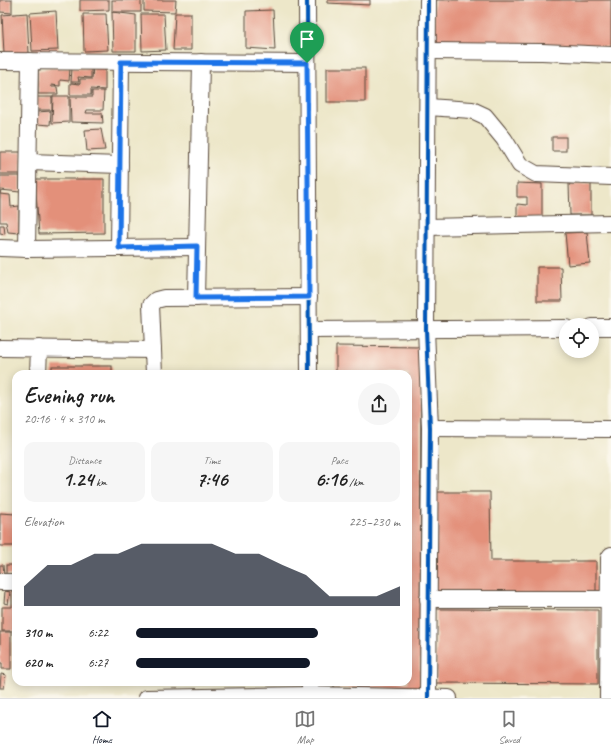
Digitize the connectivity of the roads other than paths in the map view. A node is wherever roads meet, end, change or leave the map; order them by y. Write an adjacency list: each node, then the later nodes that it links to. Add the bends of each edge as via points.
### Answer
1 (307, 0): 9 (street)
2 (428, 0): 3 (street)
3 (428, 51): 4 (street); 10 (street)
4 (611, 55)
5 (0, 61): 6 (street)
6 (30, 62): 7 (street); 11 (street)
7 (121, 62): 8 (street); 12 (street)
8 (201, 62): 9 (street); 16 (street)
9 (307, 63): 20 (street)
10 (428, 107): 13 (street, via 472,110 485,116 504,138 520,164 536,174); 15 (street)
11 (29, 162): 12 (street); 19 (street)
12 (120, 165): 18 (street)
13 (611, 177)
14 (611, 223): 15 (street)
15 (426, 227): 25 (street)
16 (197, 246): 18 (street); 21 (street)
17 (0, 248): 19 (street)
18 (119, 248): 19 (street)
19 (27, 249)
20 (309, 297): 21 (street); 26 (street)
21 (196, 298): 29 (street, via 164,298 156,300 151,305)
22 (599, 327): 23 (street)
23 (611, 327)
24 (559, 328): 25 (street)
25 (426, 329): 26 (street); 33 (street)
26 (309, 330): 32 (street)
27 (0, 348): 28 (street)
28 (39, 348): 29 (street); 30 (street)
29 (153, 350): 31 (street)
30 (38, 370)
31 (154, 370)
32 (309, 370)
33 (430, 428): 34 (street); 38 (street)
34 (611, 429)
35 (611, 555): 39 (street)
36 (0, 582): 37 (street)
37 (12, 582)
38 (428, 599): 39 (street); 42 (street)
39 (609, 599): 44 (street)
40 (310, 692): 41 (street); 42 (street)
41 (146, 698)
42 (428, 698): 43 (street)
43 (449, 698)
44 (608, 698)

